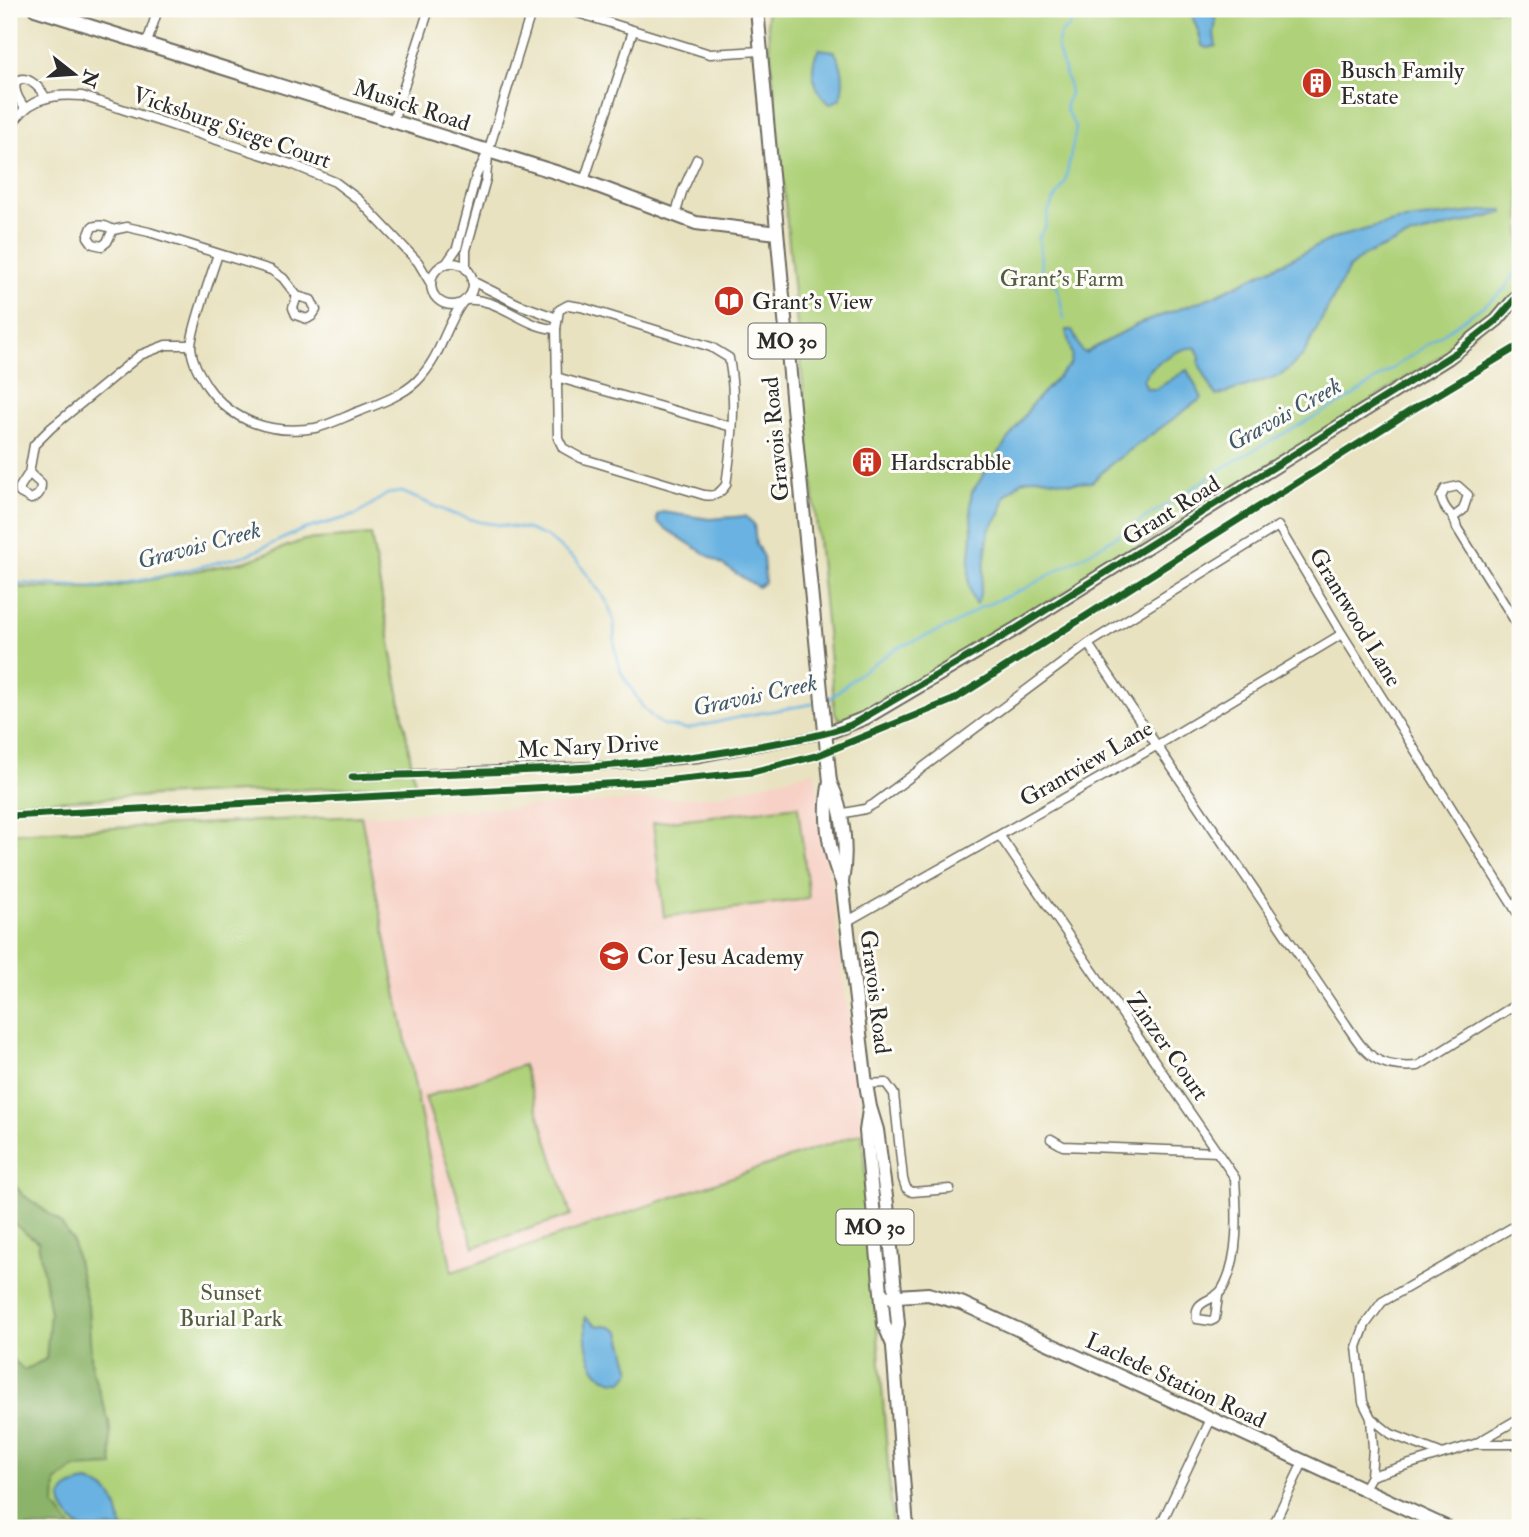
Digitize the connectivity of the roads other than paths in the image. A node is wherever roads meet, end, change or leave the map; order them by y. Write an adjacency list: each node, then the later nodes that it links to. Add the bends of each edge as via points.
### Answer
1 (35, 9): 8 (main road, Musick Road)
2 (158, 9): 8 (street)
3 (429, 9): 12 (street)
4 (532, 9): 14 (street)
5 (565, 9): 7 (street)
6 (757, 9): 9 (main road, Gravois Road / MO 30)
7 (634, 31): 9 (street, via 709,54); 16 (street)
8 (147, 43): 12 (main road, Musick Road)
9 (761, 51): 19 (main road, Gravois Road / MO 30)
10 (46, 98): 11 (street, Vicksburg Siege Court); 11 (street, via 34,83 22,79 14,89); 21 (street, Vicksburg Siege Court, via 82,96 294,164 334,182 359,200)
11 (25, 108): 13 (street, Vicksburg Siege Court)
12 (393, 121): 14 (main road, Musick Road)
13 (9, 129)
14 (488, 152): 16 (main road, Musick Road); 22 (street, via 476,176 457,248); 23 (street, via 486,179 466,250)
15 (697, 159): 17 (street)
16 (583, 181): 17 (main road, Musick Road)
17 (675, 216): 19 (main road, Musick Road, via 719,227)
18 (113, 230): 20 (street, via 127,227 149,232)
19 (777, 233): 41 (main road, Gravois Road / MO 30)
20 (218, 254): 27 (street, via 271,270); 33 (street)
21 (418, 262): 22 (street); 25 (street, Vicksburg Siege Court)
22 (444, 265): 23 (street); 25 (street)
23 (466, 269): 24 (street)
24 (472, 281): 29 (street); 30 (street)
25 (431, 284): 28 (street)
26 (1520, 293): 41 (main road, Grant Road, via 1497,320 1457,352 1014,630 865,718)
27 (297, 296)
28 (441, 302): 29 (street, via 453,306); 31 (street)
29 (463, 302): 31 (street); 32 (street, via 482,300)
30 (557, 318): 32 (street); 35 (street, via 559,310 568,305 581,307 723,354 729,358 734,393)
31 (448, 324): 33 (street, via 438,355 415,383 381,403 317,427 281,431 255,425 214,395 196,369)
32 (556, 329): 34 (street)
33 (191, 345): 36 (street, via 166,345 140,355 34,445)
34 (556, 377): 35 (street); 35 (street, via 558,438 563,448 581,458 704,495 714,496 726,485)
35 (732, 426)
36 (29, 472)
37 (1455, 516): 38 (street, via 1457,528)
38 (1520, 629)
39 (1342, 634): 40 (street, Grantwood Lane, via 1278,526); 42 (street, Grantview Lane); 48 (street, Grantwood Lane)
40 (1088, 644): 42 (street); 45 (street, Grantwood Lane, via 874,804)
41 (825, 734): 43 (street, Mc Nary Drive, via 697,758); 44 (main road, Gravois Road / MO 30)
42 (1156, 746): 46 (street, Grantview Lane); 50 (street, via 1374,1060 1400,1068 1418,1066)
43 (352, 777)
44 (830, 782): 45 (main road, Gravois Road / MO 30, via 839,799); 47 (main road, Gravois Road / MO 30, via 826,800 834,865)
45 (840, 814): 47 (main road, Gravois Road / MO 30, via 845,863)
46 (1000, 836): 49 (street, Grantview Lane); 54 (street, Zinzer Court)
47 (842, 882): 49 (main road, Gravois Road / MO 30)
48 (1520, 917)
49 (846, 922): 51 (main road, Gravois Road / MO 30)
50 (1520, 1002)
51 (866, 1084): 52 (main road, Gravois Road / MO 30); 55 (street, via 886,1083 894,1094 906,1188 912,1192)
52 (870, 1107): 57 (main road, Gravois Road / MO 30, via 880,1150); 61 (main road, Gravois Road / MO 30, via 866,1131)
53 (1051, 1139): 54 (street, via 1063,1146)
54 (1217, 1152): 60 (street, Zinzer Court, via 1235,1178 1237,1213 1229,1270)
55 (950, 1189)
56 (1520, 1223): 63 (street, via 1382,1302 1364,1325 1357,1347 1363,1402)
57 (893, 1273): 58 (main road); 59 (main road, Gravois Road / MO 30)
58 (921, 1294): 59 (main road, Laclede Station Road); 65 (main road, Laclede Station Road, via 961,1303)
59 (895, 1295): 61 (main road, Laclede Station Road); 62 (main road, Gravois Road / MO 30, via 898,1324)
60 (1218, 1296)
61 (882, 1297): 62 (main road, Gravois Road / MO 30, via 884,1324)
62 (893, 1347): 72 (main road, Gravois Road / MO 30)
63 (1371, 1418): 68 (street, via 1391,1434); 70 (street)
64 (1520, 1418): 66 (street)
65 (1211, 1419): 69 (main road, Laclede Station Road); 73 (street)
66 (1475, 1444): 67 (street); 68 (street)
67 (1520, 1444)
68 (1440, 1454): 70 (street)
69 (1303, 1462): 71 (main road, Laclede Station Road); 74 (street)
70 (1371, 1476): 71 (street)
71 (1363, 1490): 75 (main road, Laclede Station Road)
72 (907, 1528)
73 (1159, 1528)
74 (1272, 1528)
75 (1448, 1528)

